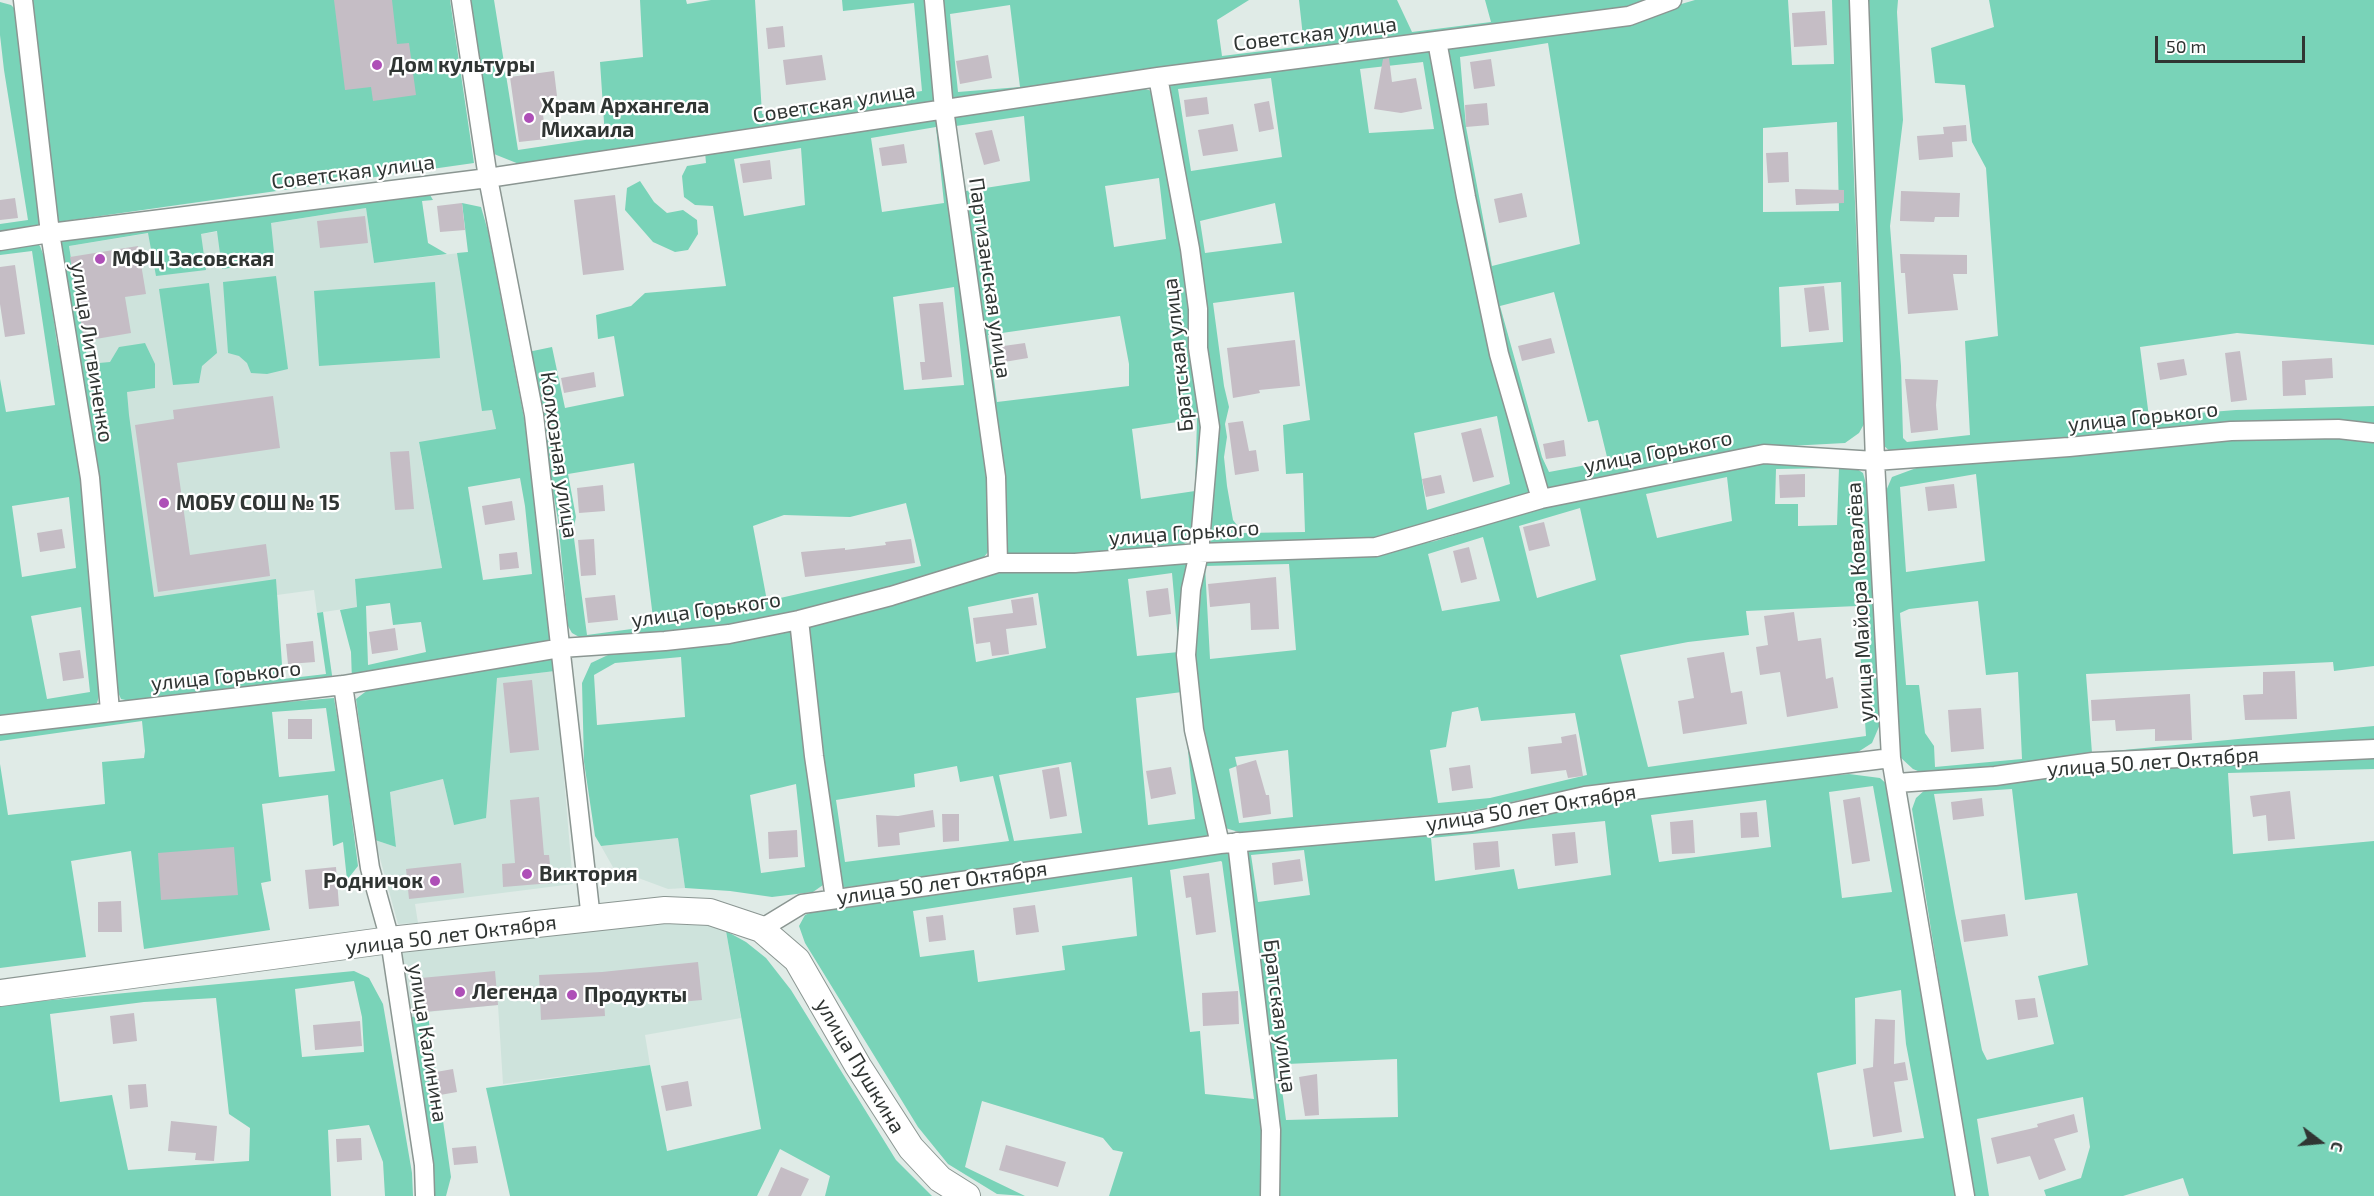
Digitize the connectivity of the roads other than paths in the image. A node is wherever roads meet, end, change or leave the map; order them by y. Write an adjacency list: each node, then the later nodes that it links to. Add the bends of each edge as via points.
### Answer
1 (23, 0): 10 (street, улица Литвиненко)
2 (460, 0): 9 (street, Колхозная улица)
3 (934, 0): 8 (street, Партизанская улица)
4 (1672, 0): 6 (street, Советская улица, via 1629,16)
5 (1859, 0): 13 (street, улица Майора Ковалёва)
6 (1437, 41): 7 (street, Советская улица); 14 (street, via 1499,354)
7 (1158, 77): 8 (street, Советская улица); 15 (street, Братская улица, via 1190,249 1198,309 1198,348 1210,427)
8 (944, 109): 9 (street, Советская улица); 16 (street, Партизанская улица, via 996,477)
9 (488, 178): 10 (street, Советская улица); 18 (street, Колхозная улица, via 534,415)
10 (50, 233): 11 (street, Советская улица); 20 (street, улица Литвиненко, via 90,478)
11 (0, 241)
12 (2374, 433): 13 (street, улица Горького, via 2338,429 2231,431)
13 (1875, 461): 14 (street, улица Горького, via 1764,454); 23 (street, улица Майора Ковалёва)
14 (1541, 499): 15 (street, улица Горького, via 1376,547)
15 (1199, 553): 16 (street, улица Горького, via 1075,563); 25 (street, Братская улица, via 1191,589 1186,655 1194,730)
16 (998, 563): 17 (street, улица Горького)
17 (799, 620): 18 (street, улица Горького, via 687,639); 26 (street)
18 (561, 648): 19 (street, улица Горького); 27 (street, Колхозная улица)
19 (343, 685): 20 (street, улица Горького); 29 (street, улица Калинина, via 370,868)
20 (110, 711): 21 (street, улица Горького)
21 (0, 725)
22 (2374, 749): 24 (street, улица 50 лет Октября, via 2093,762 1995,776)
23 (1891, 758): 24 (street, улица Майора Ковалёва); 25 (street, улица 50 лет Октября, via 1585,796 1471,822)
24 (1897, 783): 34 (street, улица Майора Ковалёва)
25 (1229, 843): 26 (street, улица 50 лет Октября); 33 (street, Братская улица, via 1271,1130)
26 (835, 899): 28 (street, улица 50 лет Октября, via 802,904)
27 (591, 919): 28 (main road, улица 50 лет Октября, via 665,910 710,912); 29 (main road, улица 50 лет Октября)
28 (761, 929): 32 (main road, улица Пушкина, via 797,960 911,1149 940,1179)
29 (390, 940): 30 (main road, улица 50 лет Октября); 31 (street, улица Калинина, via 424,1165)
30 (0, 993)
31 (425, 1196)
32 (967, 1196)
33 (1270, 1196)
34 (1965, 1196)

